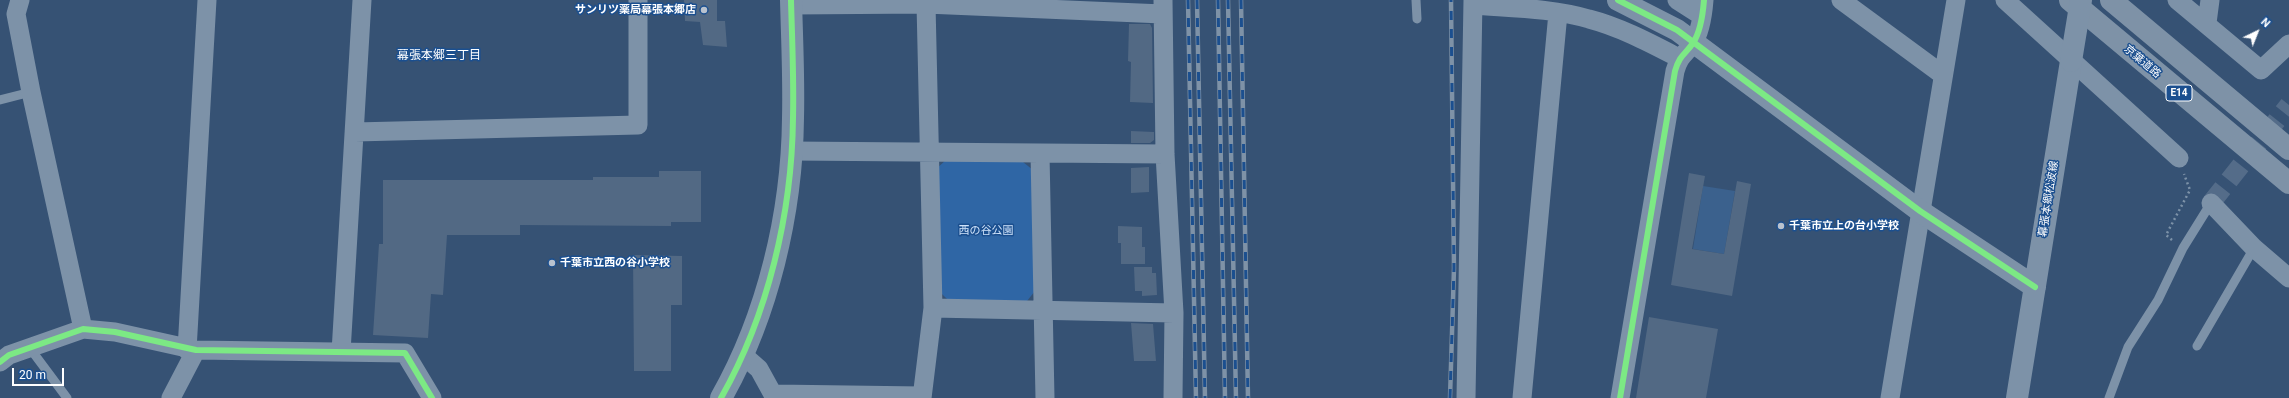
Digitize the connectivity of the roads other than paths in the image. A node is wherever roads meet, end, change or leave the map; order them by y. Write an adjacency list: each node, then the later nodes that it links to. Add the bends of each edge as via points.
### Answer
1 (20, 0): 30 (street, via 16,14)
2 (207, 0): 54 (street)
3 (362, 0): 34 (street)
4 (638, 0): 34 (street, via 638,125)
5 (1416, 0): 23 (lane)
6 (1618, 0): 27 (street, via 1677,30)
7 (1677, 0): 21 (street)
8 (1841, 0): 29 (street)
9 (1956, 0): 29 (street)
10 (2005, 0): 28 (street)
11 (2070, 0): 32 (highway, 京葉道路 / E14)
12 (2081, 0): 28 (street, 幕張本郷松波線, bridge)
13 (2111, 0): 25 (highway, E14)
14 (2177, 0): 24 (street)
15 (2210, 0): 24 (street)
16 (791, 2): 18 (street); 36 (street)
17 (1473, 2): 19 (street); 66 (street)
18 (926, 4): 20 (street); 37 (street)
19 (1530, 5): 22 (street)
20 (1163, 7): 39 (street)
21 (1703, 8): 27 (street)
22 (1558, 13): 27 (street, via 1589,19 1645,41); 67 (street)
23 (1417, 19)
24 (2206, 23): 26 (street, via 2261,70)
25 (2162, 42): 33 (highway); 35 (highway, E14)
26 (2289, 44)
27 (1686, 50): 44 (street); 68 (street, via 1674,71)
28 (2071, 61): 40 (street); 47 (street, 幕張本郷松波線)
29 (1943, 75): 44 (street)
30 (31, 92): 31 (lane); 51 (street)
31 (0, 100)
32 (2216, 125): 41 (highway, 京葉道路 / E14); 42 (highway)
33 (2289, 129)
34 (355, 132): 55 (street)
35 (2289, 149)
36 (791, 151): 37 (street); 56 (street, via 779,237 763,301)
37 (929, 153): 38 (street); 48 (street)
38 (1040, 154): 39 (street); 49 (street)
39 (1165, 154): 50 (street)
40 (2179, 158)
41 (2289, 184)
42 (2289, 200)
43 (2211, 202): 45 (street); 71 (lane, via 2183,248 2158,300 2128,347)
44 (1920, 211): 47 (street); 69 (street)
45 (2254, 248): 46 (street); 52 (lane)
46 (2289, 278)
47 (2034, 287): 70 (street, 幕張本郷松波線)
48 (932, 308): 49 (street); 59 (street)
49 (1043, 310): 50 (street); 64 (street)
50 (1174, 313): 65 (street)
51 (83, 330): 53 (street); 54 (street, via 115,332)
52 (2197, 346)
53 (28, 347): 57 (street); 60 (lane)
54 (192, 350): 55 (street); 61 (street)
55 (341, 352): 62 (street, via 405,353)
56 (743, 355): 58 (street, via 759,369); 63 (street)
57 (0, 362)
58 (775, 396): 59 (street)
59 (922, 397)
60 (67, 398)
61 (171, 398)
62 (432, 398)
63 (721, 398)
64 (1045, 398)
65 (1173, 398)
66 (1466, 398)
67 (1522, 398)
68 (1620, 398)
69 (1890, 398)
70 (2017, 398)
71 (2109, 398)

